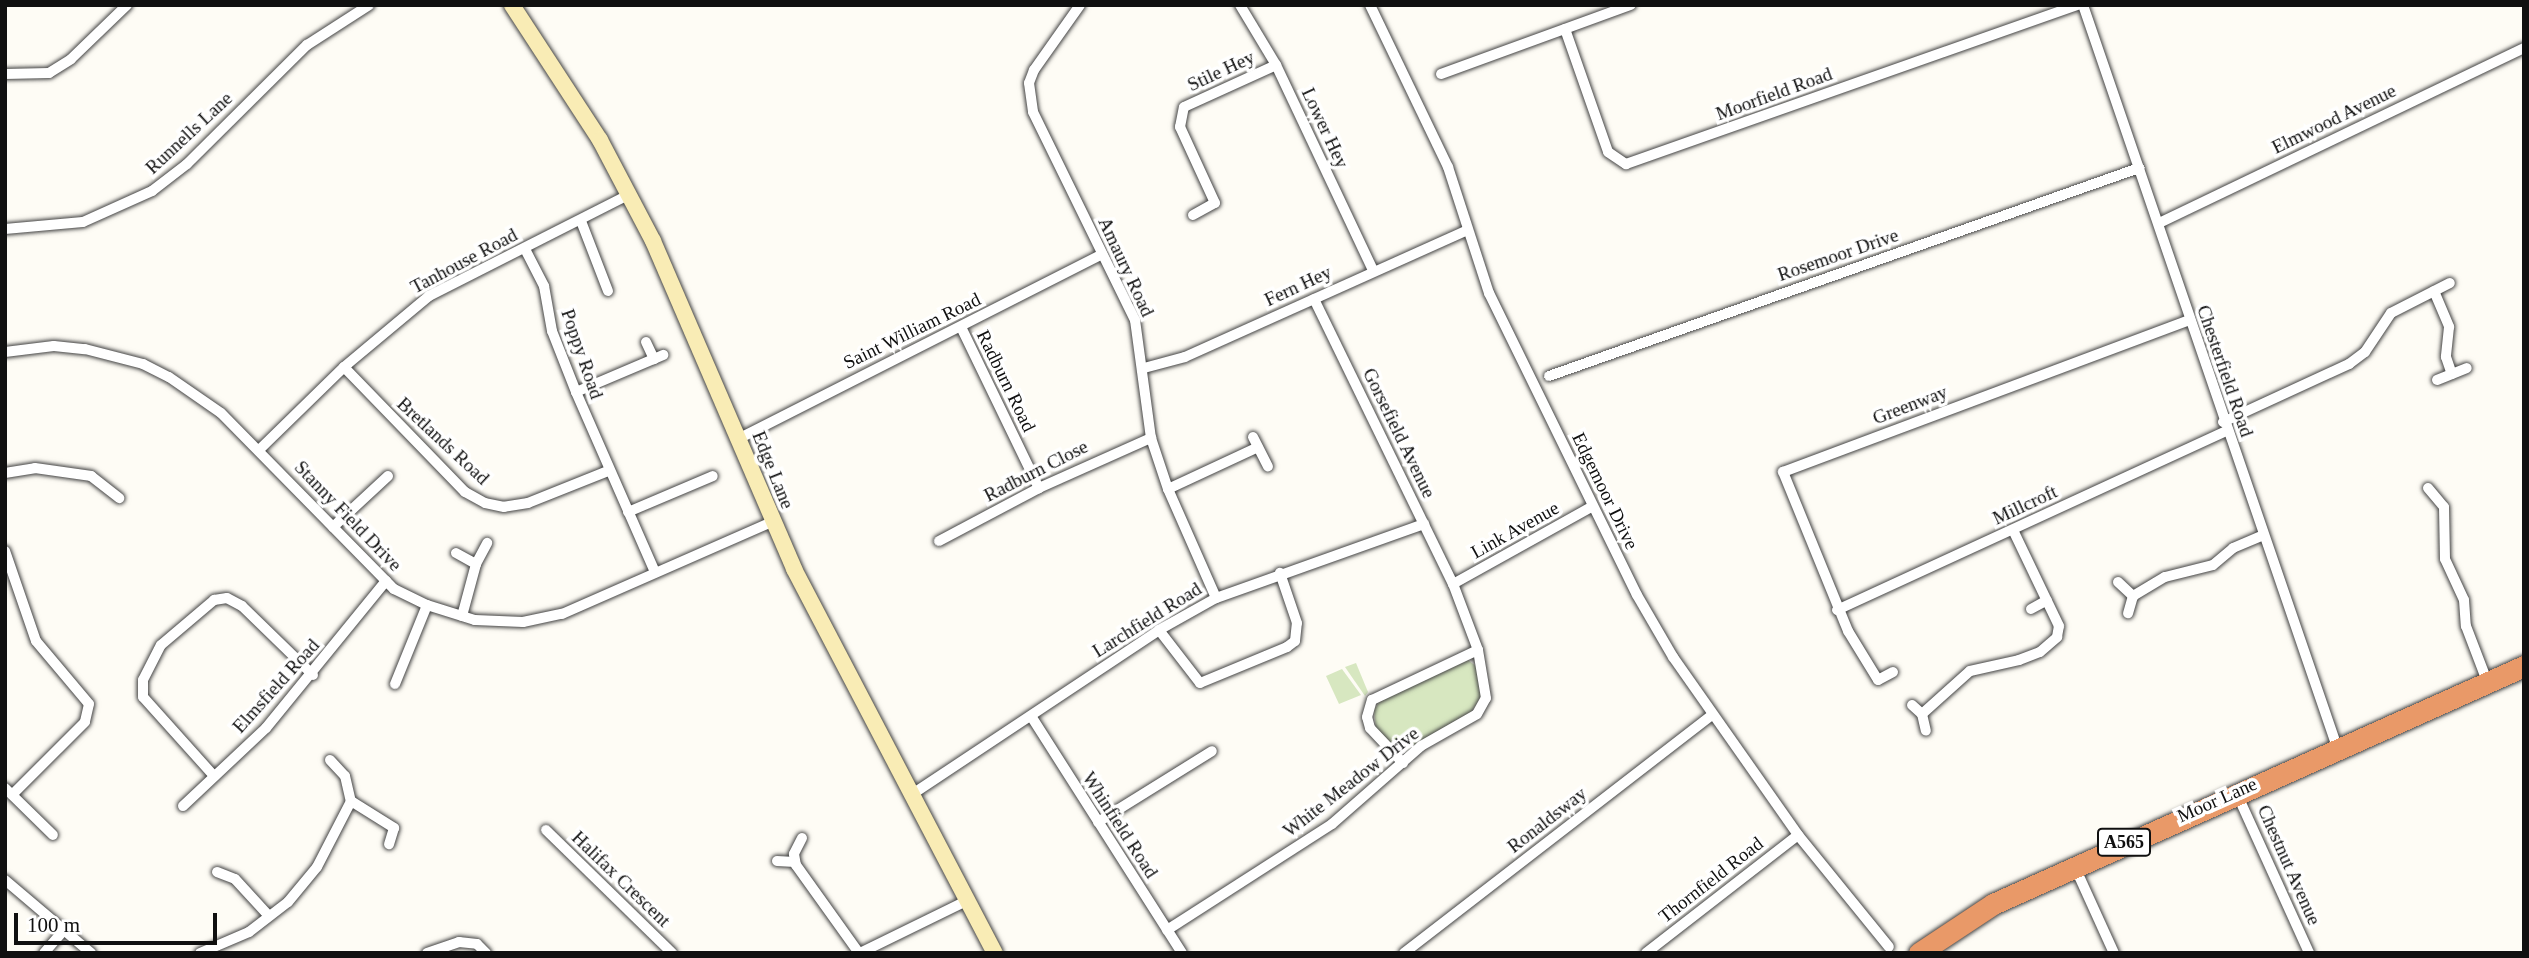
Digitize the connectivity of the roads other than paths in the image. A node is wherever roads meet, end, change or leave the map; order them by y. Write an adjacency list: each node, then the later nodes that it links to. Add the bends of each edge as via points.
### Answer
1 (127, 5): 12 (street, via 71,59 49,73)
2 (369, 5): 19 (street, Runnells Lane, via 293,56 187,164 152,191 83,222)
3 (512, 5): 15 (street, Edge Lane, via 600,140)
4 (1080, 5): 22 (street, Amaury Road, via 1042,55 1030,90 1033,112)
5 (1240, 5): 11 (street, Lower Hey)
6 (1370, 5): 20 (street, Edgemoor Drive, via 1448,167)
7 (1631, 5): 9 (street)
8 (2080, 5): 9 (street, Moorfield Road, via 1626,164 1608,152); 14 (street, Chesterfield Road)
9 (1565, 29): 13 (street)
10 (2524, 48): 18 (street, Elmwood Avenue)
11 (1276, 65): 16 (street, Stile Hey, via 1184,107 1180,127 1214,203); 23 (street, Lower Hey)
12 (5, 74)
13 (1441, 74)
14 (2139, 168): 18 (street, Chesterfield Road); 36 (street, Rosemoor Drive)
15 (628, 195): 17 (street, Tanhouse Road); 41 (street, Edge Lane, via 691,321)
16 (1193, 215)
17 (581, 220): 21 (street, Tanhouse Road); 25 (street)
18 (2159, 222): 28 (street, Chesterfield Road)
19 (5, 229)
20 (1466, 231): 23 (street, Fern Hey); 52 (street, Edgemoor Drive, via 1489,293)
21 (525, 249): 32 (street, Tanhouse Road, via 429,296); 38 (street, Poppy Road, via 544,286 552,331)
22 (1102, 254): 29 (street, Saint William Road); 33 (street, Amaury Road, via 1135,320)
23 (1373, 270): 27 (street, Fern Hey)
24 (2450, 283): 26 (street, Millcroft)
25 (608, 291)
26 (2434, 291): 35 (street, via 2449,327 2446,357); 39 (street, Millcroft, via 2391,313 2365,352 2349,364)
27 (1314, 299): 33 (street, Fern Hey, via 1185,357); 55 (street, Gorsefield Avenue)
28 (2189, 320): 39 (street, Chesterfield Road); 74 (street, Greenway, via 1783,472)
29 (961, 327): 41 (street, Saint William Road); 48 (street, Radburn Road)
30 (646, 342): 38 (street, via 658,357)
31 (5, 352): 42 (street, Stanny Field Drive, via 64,347 143,364 197,393)
32 (344, 367): 42 (street, Tanhouse Road); 44 (street, Bretlands Road, via 465,492 485,503 504,507 528,503)
33 (1144, 368): 40 (street, Amaury Road)
34 (2467, 368): 35 (street)
35 (2452, 373): 37 (street)
36 (1549, 376)
37 (2437, 380)
38 (576, 392): 44 (street, Poppy Road)
39 (2225, 426): 57 (street, Millcroft); 58 (street, Chesterfield Road)
40 (1151, 438): 48 (street, Radburn Close); 50 (street, Amaury Road)
41 (738, 439): 54 (street, Edge Lane)
42 (259, 450): 56 (street, Stanny Field Drive)
43 (1268, 466): 50 (street, via 1256,442)
44 (608, 471): 53 (street)
45 (5, 473): 51 (street, via 35,468 91,477)
46 (388, 476): 56 (street)
47 (713, 476): 53 (street, via 698,476)
48 (1039, 488): 59 (street, Radburn Close)
49 (2428, 488): 82 (street, via 2444,507 2445,559 2465,600 2466,626)
50 (1168, 489): 70 (street, Amaury Road)
51 (119, 498)
52 (1593, 506): 68 (street, Link Avenue); 86 (street, Edgemoor Drive, via 1637,595)
53 (628, 512): 64 (street)
54 (772, 522): 64 (street, Stanny Field Drive); 96 (street, Edge Lane)
55 (1424, 524): 65 (street, Larchfield Road); 68 (street, Gorsefield Avenue)
56 (333, 527): 66 (street, Stanny Field Drive)
57 (2013, 530): 71 (street); 74 (street, Millcroft)
58 (2263, 535): 69 (street, via 2208,567 2165,577); 89 (street, Chesterfield Road)
59 (939, 541)
60 (487, 543): 63 (street)
61 (5, 551): 95 (street, via 36,641 89,704 85,722)
62 (456, 553): 63 (street)
63 (476, 564): 76 (street)
64 (655, 572): 76 (street, Stanny Field Drive, via 562,614 523,622)
65 (1280, 573): 70 (street, Larchfield Road); 77 (street, via 1297,623 1295,640 1287,647 1200,684)
66 (386, 581): 72 (street, Stanny Field Drive); 81 (street, Elmsfield Road)
67 (2118, 583): 69 (street)
68 (1453, 584): 78 (street, White Meadow Drive)
69 (2133, 596): 75 (street)
70 (1216, 598): 77 (street, Larchfield Road)
71 (2047, 600): 73 (street); 85 (street, via 2059,626 2051,645 2019,660 1970,671)
72 (427, 605): 76 (street, Stanny Field Drive); 83 (street)
73 (2031, 609)
74 (1837, 610): 80 (street, via 1878,680)
75 (2128, 612)
76 (462, 616)
77 (1159, 630): 87 (street, Larchfield Road)
78 (1478, 650): 92 (street, White Meadow Drive, via 1487,686 1482,708 1421,746); 92 (street, via 1372,700 1367,717 1370,728)
79 (2524, 666): 82 (highway, Moor Lane / A565)
80 (1893, 672)
81 (313, 675): 93 (street, Elmsfield Road); 93 (street, via 242,606 227,598 214,600 161,645 143,680 143,697)
82 (2487, 681): 89 (highway, Moor Lane / A565)
83 (395, 684)
84 (1912, 705): 85 (street)
85 (1922, 714): 88 (street)
86 (1712, 715): 102 (street, Edgemoor Drive); 124 (street, Ronaldsway)
87 (1031, 716): 96 (street, Larchfield Road); 99 (street, Whinfield Road)
88 (1926, 731)
89 (2337, 747): 94 (highway, Moor Lane / A565)
90 (1212, 751): 99 (street)
91 (330, 760): 97 (street, via 345,776)
92 (1403, 763): 112 (street, White Meadow Drive, via 1332,824)
93 (214, 776): 98 (street, Elmsfield Road)
94 (2236, 791): 107 (highway, Moor Lane / A565); 128 (street, Chestnut Avenue)
95 (9, 792): 101 (street)
96 (911, 795): 110 (street, Edge Lane)
97 (351, 801): 104 (street, via 394,828); 111 (street, via 317,867 288,902)
98 (183, 806)
99 (1098, 822): 112 (street, Whinfield Road)
100 (545, 830): 120 (street, Halifax Crescent)
101 (53, 835)
102 (1798, 835): 114 (street, Edgemoor Drive); 125 (street, Thornfield Road)
103 (802, 838): 106 (street)
104 (389, 844)
105 (777, 861): 106 (street)
106 (795, 862): 121 (street)
107 (2074, 865): 126 (highway, Moor Lane / A565, via 1993,904); 127 (street)
108 (216, 872): 111 (street, via 234,879)
109 (5, 880): 113 (street)
110 (968, 900): 121 (street); 122 (street, Edge Lane)
111 (269, 916): 117 (street, via 249,932)
112 (1167, 930): 123 (street, Whinfield Road)
113 (63, 931): 115 (street); 116 (street)
114 (1889, 947)
115 (44, 953)
116 (91, 953)
117 (200, 953)
118 (427, 953): 119 (street, via 459,942 477,944)
119 (486, 953)
120 (672, 953)
121 (859, 953)
122 (995, 953)
123 (1182, 953)
124 (1404, 953)
125 (1647, 953)
126 (1919, 953)
127 (2114, 953)
128 (2309, 953)

